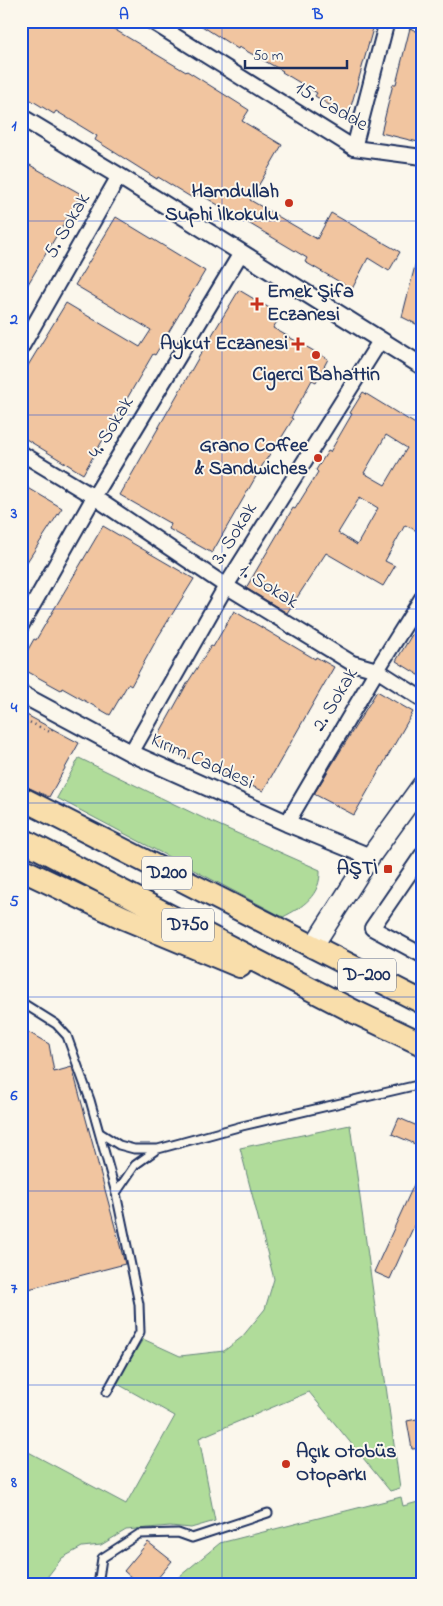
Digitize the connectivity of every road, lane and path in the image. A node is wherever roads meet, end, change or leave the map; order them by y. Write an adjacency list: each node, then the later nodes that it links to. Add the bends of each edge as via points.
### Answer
1 (151, 21): 4 (street, 15. Cadde)
2 (386, 21): 4 (street)
3 (21, 117): 6 (street)
4 (354, 148): 5 (street, 15. Cadde)
5 (422, 157)
6 (119, 176): 7 (street); 9 (street, 5. Sokak)
7 (241, 253): 8 (street); 12 (street, 4. Sokak)
8 (380, 341): 10 (street); 13 (street, 3. Sokak)
9 (21, 348)
10 (422, 366)
11 (21, 453): 12 (street, 1. Sokak)
12 (94, 497): 13 (street, 1. Sokak); 15 (street, 4. Sokak)
13 (226, 586): 16 (street, 1. Sokak, via 352,663); 21 (street, 3. Sokak)
14 (422, 598): 16 (street, 2. Sokak)
15 (21, 626)
16 (377, 670): 18 (street, 1. Sokak); 24 (street, 2. Sokak)
17 (21, 694): 21 (street, Kırım Caddesi)
18 (422, 698)
19 (21, 718): 20 (path)
20 (32, 724)
21 (130, 752): 24 (street, Kırım Caddesi)
22 (422, 785): 27 (main road)
23 (21, 798): 29 (highway, D200)
24 (287, 823): 27 (street, Kırım Caddesi)
25 (21, 839): 33 (highway, D750)
26 (422, 855): 30 (street, via 372,928)
27 (370, 857): 29 (main road)
28 (21, 869): 33 (highway, via 122,917)
29 (312, 948): 32 (highway, D-200)
30 (422, 955)
31 (21, 1002): 36 (lane, via 56,1024 67,1036)
32 (422, 1002)
33 (354, 1012): 34 (highway, D-200)
34 (422, 1044)
35 (422, 1084): 37 (lane)
36 (100, 1133): 37 (lane, via 119,1145); 38 (lane)
37 (158, 1149): 38 (lane, via 135,1166)
38 (116, 1193): 39 (lane, via 139,1304 140,1332)
39 (107, 1392)
40 (268, 1512): 41 (lane, via 192,1538 178,1533 139,1534 102,1558)
41 (98, 1585)

